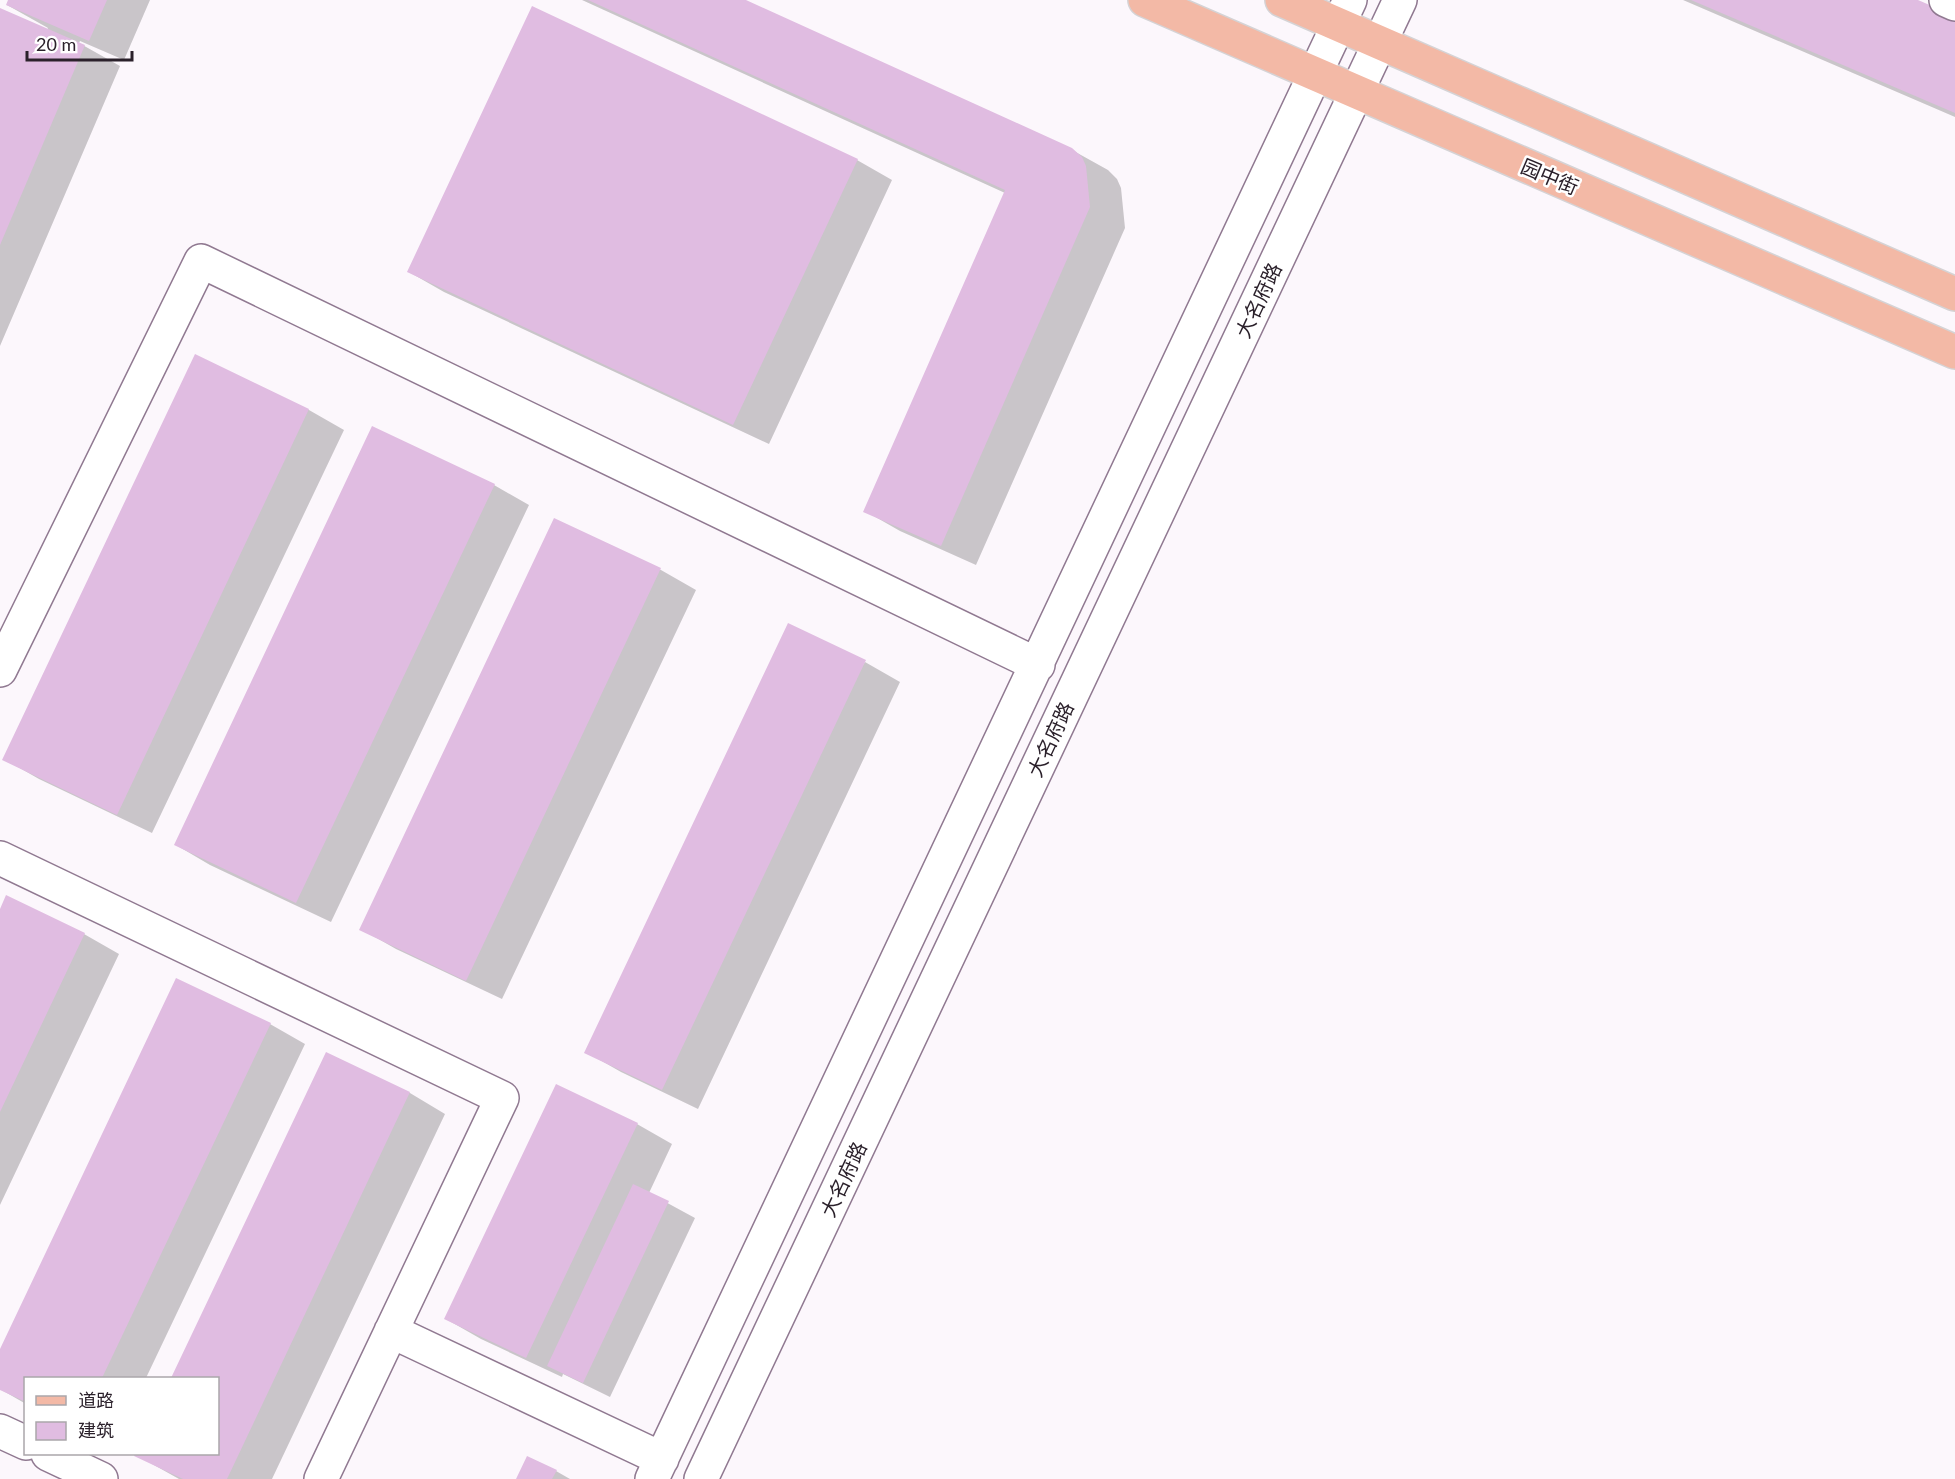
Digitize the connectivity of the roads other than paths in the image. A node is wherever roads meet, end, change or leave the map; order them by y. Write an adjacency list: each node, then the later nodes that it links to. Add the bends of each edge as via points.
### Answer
1 (1145, 0): 8 (main road, 园中街)
2 (1282, 0): 6 (main road)
3 (1400, 0): 7 (street, 大名府路)
4 (1946, 0): 5 (street)
5 (1955, 4)
6 (1345, 12): 7 (main road); 8 (street)
7 (1380, 43): 9 (street, 大名府路); 10 (main road)
8 (1315, 74): 9 (main road, 园中街); 12 (street)
9 (1356, 92): 11 (main road, 园中街); 22 (street, 大名府路)
10 (1955, 294)
11 (1955, 352)
12 (1038, 665): 13 (street, via 201,261); 19 (street)
13 (0, 670)
14 (0, 858): 15 (street, via 502,1098)
15 (391, 1331): 19 (street); 21 (street)
16 (0, 1431): 17 (street)
17 (24, 1442)
18 (50, 1455): 20 (street)
19 (657, 1469)
20 (101, 1479)
21 (321, 1479)
22 (700, 1479)

